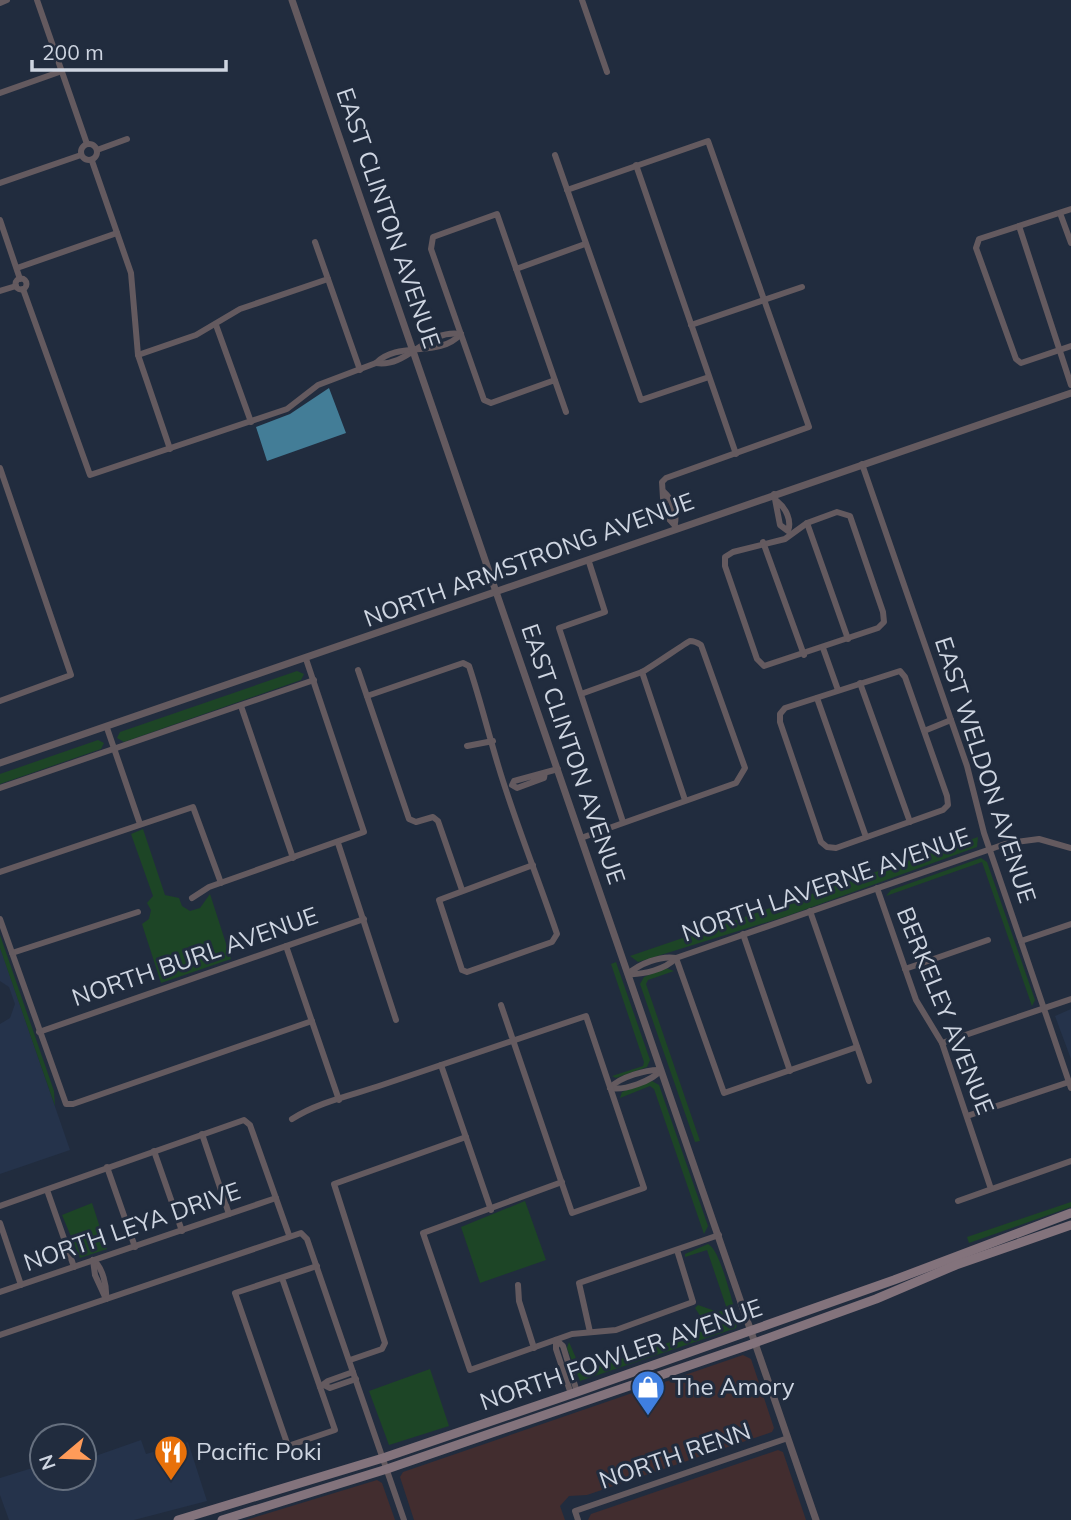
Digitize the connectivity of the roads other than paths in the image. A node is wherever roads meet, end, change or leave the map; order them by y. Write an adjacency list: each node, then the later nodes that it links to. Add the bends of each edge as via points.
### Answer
1 (6, 0): 5 (street)
2 (37, 0): 6 (street)
3 (292, 0): 40 (street, EAST CLINTON AVENUE)
4 (582, 0): 7 (street)
5 (0, 3)
6 (62, 71): 8 (street); 10 (street)
7 (607, 72)
8 (0, 93)
9 (127, 139): 11 (street)
10 (87, 144): 11 (street); 12 (street)
11 (97, 150): 14 (street)
12 (81, 155): 14 (street); 16 (street)
13 (555, 155): 17 (street)
14 (92, 161): 22 (street)
15 (636, 165): 17 (street); 34 (street, via 708,141); 36 (street)
16 (0, 183)
17 (567, 190): 25 (street)
18 (1071, 209): 19 (street)
19 (1060, 213): 21 (street); 24 (street)
20 (0, 220): 26 (street)
21 (1019, 226): 39 (street); 39 (street, via 979,239 975,248 1016,359 1030,361)
22 (117, 233): 26 (street); 41 (street, via 133,284)
23 (315, 242): 29 (street)
24 (1071, 243)
25 (585, 244): 27 (street); 43 (street, via 641,400)
26 (16, 268): 28 (street)
27 (516, 269): 37 (street, via 496,214 430,239); 44 (street)
28 (20, 279): 30 (street); 32 (street, via 26,283)
29 (328, 279): 35 (street, via 240,309); 42 (street)
30 (16, 286): 32 (street); 33 (street)
31 (802, 287): 34 (street)
32 (23, 289): 49 (street, via 90,475)
33 (0, 291)
34 (764, 300): 36 (street); 50 (street, via 809,427)
35 (216, 325): 41 (street); 48 (street)
36 (691, 325): 43 (street)
37 (461, 334): 40 (street, via 454,341); 44 (street, via 486,402)
38 (1071, 346): 39 (street)
39 (1058, 349): 45 (street)
40 (412, 351): 42 (street); 61 (street, EAST CLINTON AVENUE)
41 (138, 355): 49 (street)
42 (360, 370): 48 (street, via 318,385 287,409)
43 (709, 377): 50 (street)
44 (555, 380): 47 (street)
45 (1071, 386)
46 (1071, 393): 51 (street, NORTH ARMSTRONG AVENUE)
47 (566, 412)
48 (251, 422): 49 (street)
49 (170, 449)
50 (736, 454): 57 (street, via 662,482 663,498)
51 (862, 464): 53 (street, NORTH ARMSTRONG AVENUE); 77 (street, EAST WELDON AVENUE)
52 (0, 468): 75 (street, via 71,675)
53 (776, 498): 54 (street); 55 (street); 57 (street, NORTH ARMSTRONG AVENUE)
54 (788, 519): 55 (street); 58 (street)
55 (779, 522): 58 (street)
56 (807, 523): 58 (street); 62 (street); 62 (street, via 837,512 850,516 884,622)
57 (676, 526): 60 (street, NORTH ARMSTRONG AVENUE)
58 (789, 534): 59 (street)
59 (764, 542): 64 (street); 64 (street, via 725,558 757,659 764,666)
60 (589, 562): 61 (street, NORTH ARMSTRONG AVENUE); 72 (street, via 605,612 559,628)
61 (497, 594): 65 (street, NORTH ARMSTRONG AVENUE); 84 (street, EAST CLINTON AVENUE)
62 (848, 639): 63 (street)
63 (823, 648): 64 (street); 71 (street)
64 (804, 655)
65 (306, 659): 68 (street); 78 (street, NORTH ARMSTRONG AVENUE)
66 (358, 670): 73 (street)
67 (642, 672): 72 (street); 87 (street); 87 (street, via 687,642 701,645 745,768 736,783)
68 (314, 680): 76 (street); 93 (street, via 364,832)
69 (860, 683): 71 (street); 79 (street, via 900,671); 89 (street)
70 (0, 690): 75 (street)
71 (838, 690): 74 (street)
72 (581, 694): 88 (street)
73 (367, 696): 80 (street, via 463,663 469,666); 101 (street, via 409,819 416,822 433,817 438,821)
74 (817, 698): 91 (street); 91 (street, via 785,708 780,722 821,842 836,848)
75 (2, 701)
76 (241, 706): 82 (street); 96 (street)
77 (951, 720): 79 (street); 95 (street, EAST WELDON AVENUE)
78 (107, 728): 82 (street); 83 (street, NORTH ARMSTRONG AVENUE)
79 (924, 731): 89 (street, via 948,805)
80 (494, 741): 81 (street); 85 (street)
81 (467, 746)
82 (114, 749): 86 (street); 90 (street)
83 (0, 763)
84 (558, 769): 85 (street); 92 (street, EAST CLINTON AVENUE)
85 (509, 786): 97 (street)
86 (0, 788)
87 (685, 800): 88 (street)
88 (623, 822): 92 (street)
89 (910, 822): 91 (street)
90 (140, 824): 98 (street); 99 (street, via 193,807)
91 (866, 837)
92 (582, 838): 115 (street, EAST CLINTON AVENUE)
93 (338, 843): 96 (street); 106 (street)
94 (1071, 848): 95 (street, NORTH LAVERNE AVENUE, via 1031,839)
95 (989, 849): 100 (street, NORTH LAVERNE AVENUE); 110 (street, EAST WELDON AVENUE)
96 (293, 858): 99 (street)
97 (533, 865): 101 (street); 101 (street, via 556,939 464,971 439,900)
98 (0, 872)
99 (221, 883): 102 (street)
100 (877, 888): 103 (street, NORTH LAVERNE AVENUE); 114 (street, BERKELEY AVENUE)
101 (462, 890)
102 (192, 898)
103 (810, 911): 108 (street, NORTH LAVERNE AVENUE); 124 (street)
104 (138, 912): 112 (street)
105 (0, 919): 112 (street)
106 (364, 919): 111 (street, NORTH BURL AVENUE); 119 (street)
107 (1071, 924): 110 (street)
108 (743, 934): 113 (street, NORTH LAVERNE AVENUE); 127 (street)
109 (988, 940): 114 (street)
110 (1021, 942): 118 (street, EAST WELDON AVENUE)
111 (286, 946): 120 (street); 121 (street, NORTH BURL AVENUE)
112 (12, 953): 121 (street)
113 (676, 958): 115 (street, NORTH LAVERNE AVENUE, via 668,956 635,967); 127 (street, via 724,1093)
114 (905, 969): 123 (street, BERKELEY AVENUE, via 920,1010)
115 (628, 974): 126 (street, EAST CLINTON AVENUE)
116 (1071, 999): 118 (street)
117 (501, 1005): 122 (street)
118 (1044, 1008): 123 (street); 129 (street, EAST WELDON AVENUE)
119 (396, 1020)
120 (312, 1021): 121 (street, via 73,1104 66,1104); 131 (street)
121 (39, 1032)
122 (513, 1041): 125 (street); 130 (street, via 586,1016); 139 (street)
123 (942, 1043): 132 (street, BERKELEY AVENUE)
124 (857, 1047): 127 (street); 128 (street)
125 (441, 1065): 131 (street); 135 (street)
126 (661, 1070): 130 (street, via 656,1077 618,1090); 151 (street, EAST CLINTON AVENUE)
127 (790, 1070)
128 (869, 1081)
129 (1070, 1085): 132 (street)
130 (610, 1088): 139 (street, via 643,1188 572,1213)
131 (339, 1100): 133 (street)
132 (967, 1116): 140 (street, BERKELEY AVENUE)
133 (292, 1119)
134 (202, 1135): 136 (street); 142 (street, via 245,1121 250,1125); 147 (street)
135 (466, 1137): 145 (street); 169 (street, via 334,1184 385,1346)
136 (154, 1151): 138 (street); 150 (street)
137 (1071, 1161): 140 (street)
138 (107, 1167): 141 (street); 153 (street)
139 (562, 1182): 145 (street)
140 (991, 1189): 143 (street)
141 (47, 1190): 144 (street); 157 (street)
142 (276, 1198): 147 (street, NORTH LEYA DRIVE); 152 (street)
143 (958, 1201)
144 (0, 1206)
145 (491, 1210): 168 (street, via 424,1233 470,1370)
146 (1071, 1213): 163 (main road, NORTH FOWLER AVENUE)
147 (229, 1214): 150 (street, NORTH LEYA DRIVE)
148 (0, 1223): 159 (street)
149 (1071, 1225): 167 (main road, NORTH FOWLER AVENUE)
150 (182, 1231): 153 (street, NORTH LEYA DRIVE)
151 (719, 1235): 154 (street); 163 (street, EAST CLINTON AVENUE)
152 (289, 1236): 156 (street, via 301,1233 307,1239); 162 (street)
153 (135, 1247): 155 (street, NORTH LEYA DRIVE)
154 (677, 1250): 164 (street, via 579,1283); 164 (street, via 693,1302 617,1330)
155 (93, 1260): 157 (street, NORTH LEYA DRIVE); 162 (street)
156 (317, 1266): 158 (street); 169 (street)
157 (74, 1267): 159 (street, NORTH LEYA DRIVE)
158 (282, 1278): 171 (street); 171 (street, via 235,1293 288,1446 335,1430)
159 (22, 1285): 161 (street, NORTH LEYA DRIVE)
160 (519, 1285): 168 (street, via 519,1301)
161 (0, 1292)
162 (106, 1299): 165 (street)
163 (751, 1330): 167 (street, EAST CLINTON AVENUE); 172 (main road, NORTH FOWLER AVENUE)
164 (590, 1332): 166 (street)
165 (0, 1335)
166 (556, 1340): 168 (street); 172 (street, via 563,1346)
167 (755, 1343): 173 (main road, NORTH FOWLER AVENUE); 174 (street, EAST CLINTON AVENUE)
168 (534, 1348)
169 (350, 1360): 170 (street)
170 (355, 1376): 171 (street); 175 (street)
171 (322, 1386)
172 (574, 1393): 173 (main road, via 572,1399 529,1415); 175 (main road, NORTH FOWLER AVENUE)
173 (524, 1423): 176 (main road, NORTH FOWLER AVENUE)
174 (788, 1437): 182 (street, NORTH RENN, via 575,1511); 183 (street, EAST CLINTON AVENUE)
175 (383, 1458): 176 (street); 177 (main road, NORTH FOWLER AVENUE)
176 (387, 1469): 180 (main road, NORTH FOWLER AVENUE); 181 (street)
177 (284, 1489): 178 (main road, NORTH FOWLER AVENUE); 179 (main road, via 275,1498)
178 (178, 1520)
179 (212, 1520)
180 (222, 1520)
181 (404, 1520)
182 (578, 1520)
183 (817, 1520)

